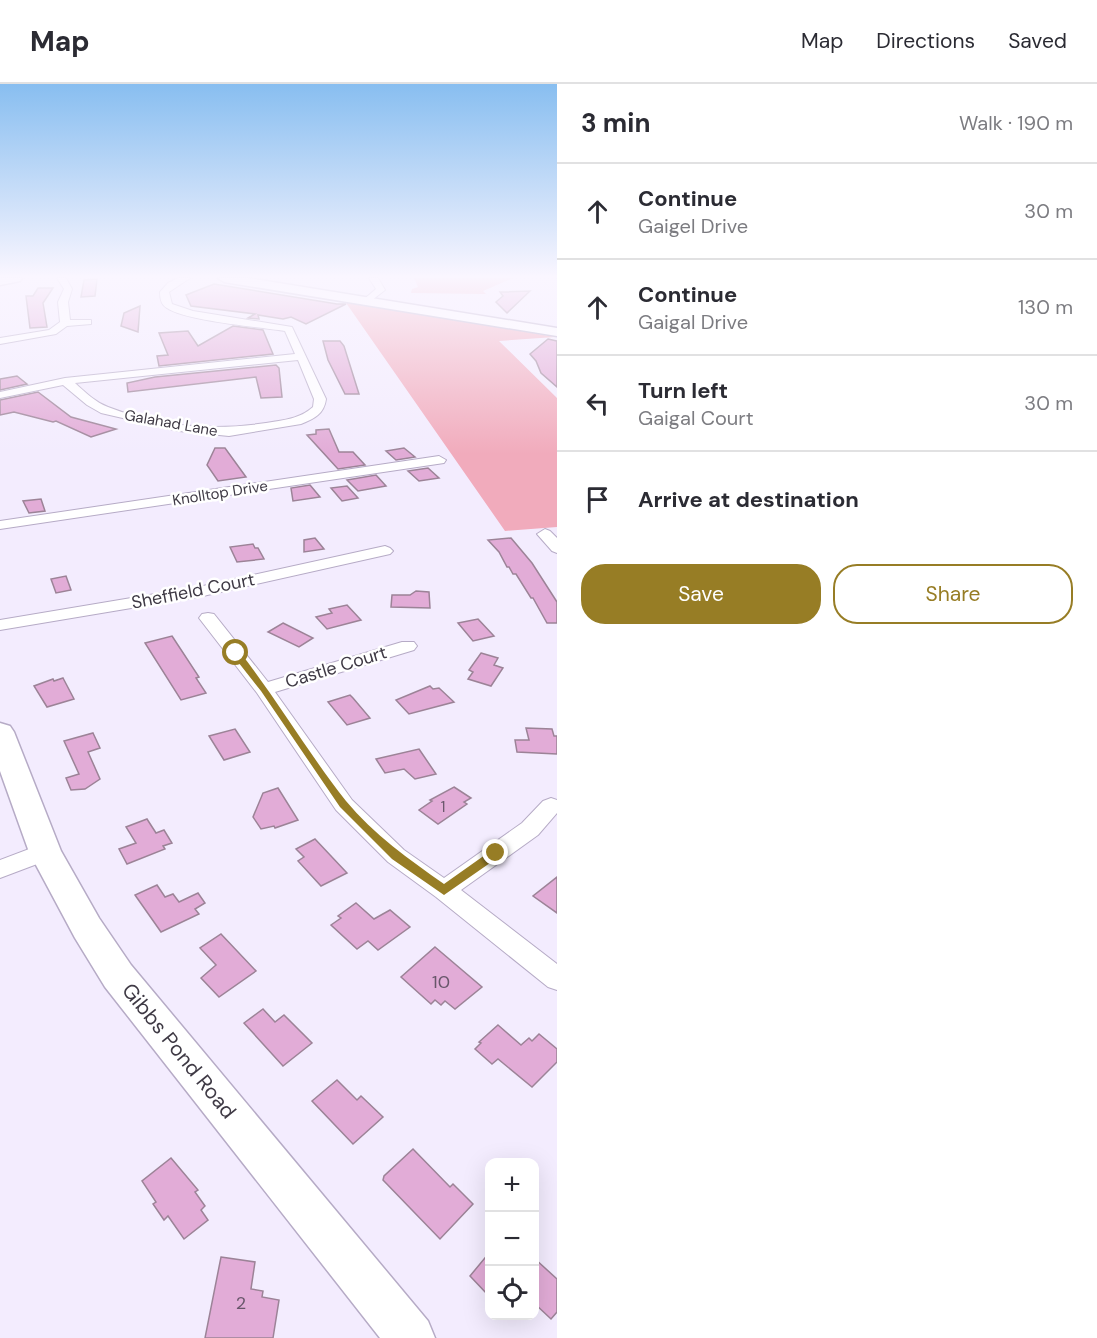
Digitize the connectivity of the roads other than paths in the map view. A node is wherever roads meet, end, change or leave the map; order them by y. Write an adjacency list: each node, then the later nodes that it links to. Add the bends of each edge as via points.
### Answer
1 (28, 337): 3 (street)
2 (292, 337): 4 (street, Galahad Lane)
3 (0, 341)
4 (302, 357): 5 (street); 5 (street, Galahad Lane, via 320,399 319,408 311,417 225,432 105,410)
5 (65, 381): 6 (street)
6 (0, 395)
7 (439, 460): 8 (street, Knolltop Drive)
8 (0, 525)
9 (545, 534): 10 (street)
10 (557, 548)
11 (385, 551): 13 (street, Sheffield Court, via 202,591)
12 (208, 618): 15 (street)
13 (0, 625)
14 (408, 646): 15 (street, Castle Court)
15 (264, 689): 20 (street, via 344,805 396,856)
16 (0, 732): 18 (street, Gibbs Pond Road)
17 (551, 806): 20 (street, via 530,828)
18 (45, 852): 19 (street); 22 (street, Gibbs Pond Road, via 118,976)
19 (0, 869)
20 (444, 890): 21 (street)
21 (557, 979)
22 (411, 1338)

